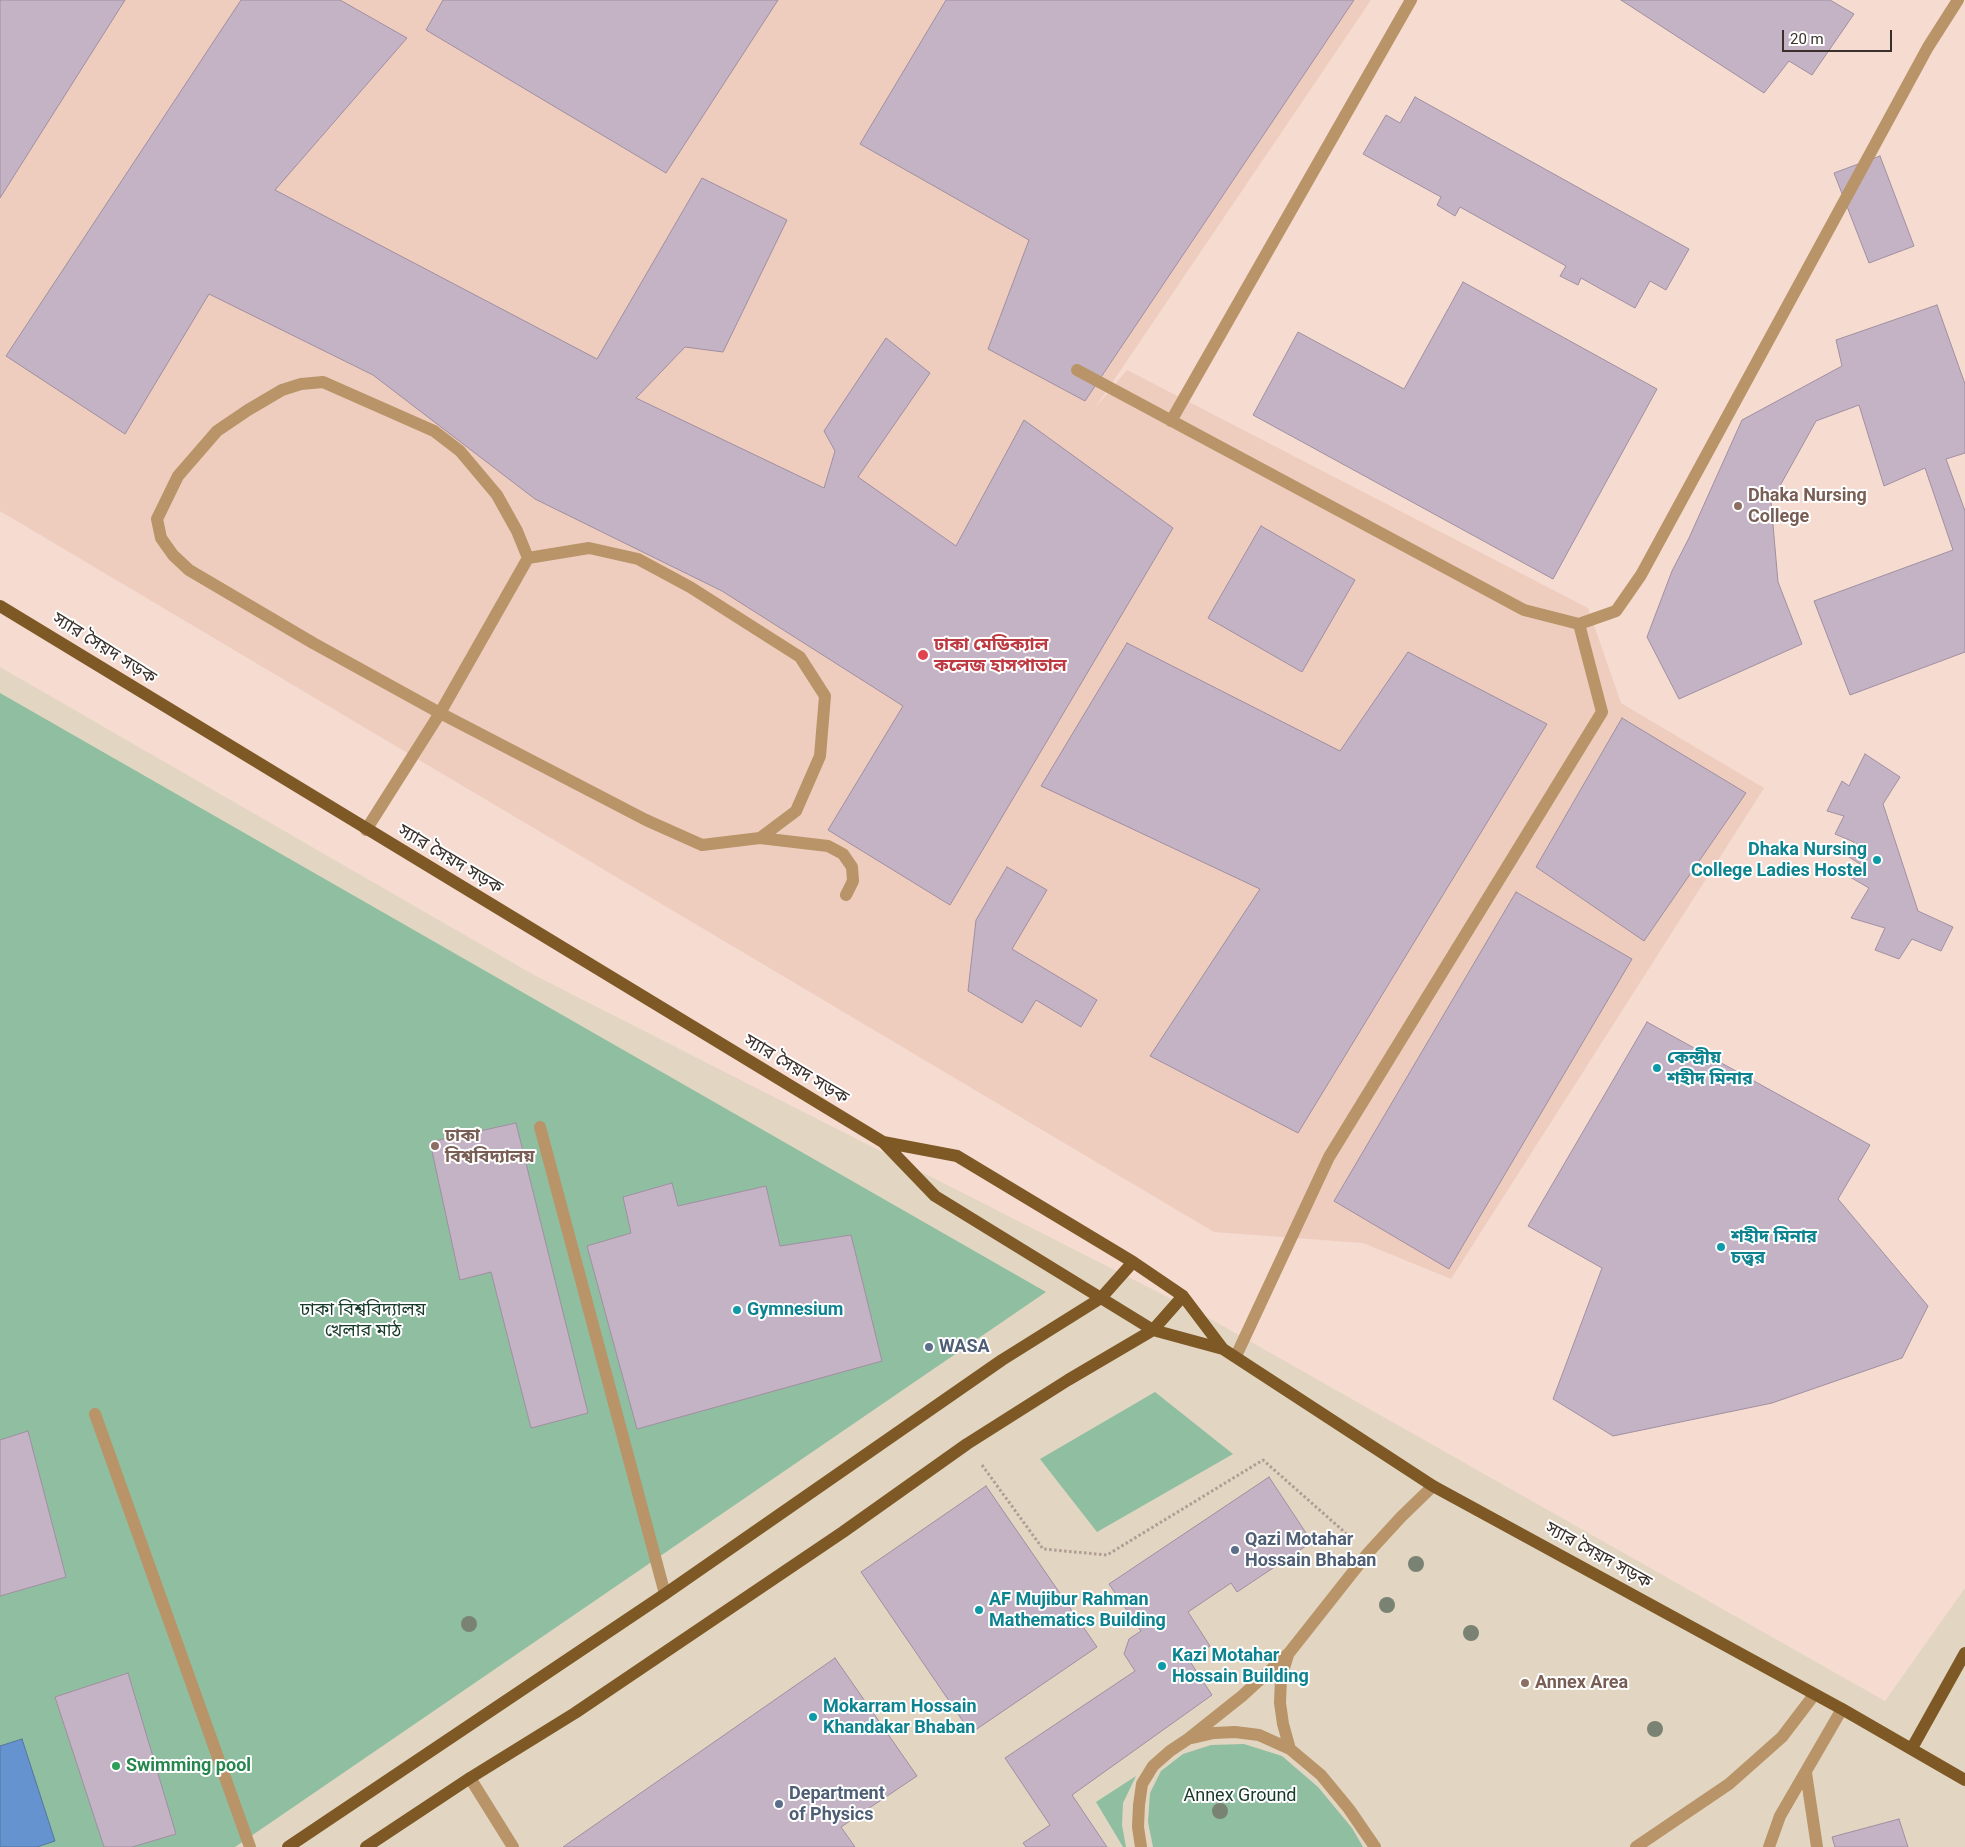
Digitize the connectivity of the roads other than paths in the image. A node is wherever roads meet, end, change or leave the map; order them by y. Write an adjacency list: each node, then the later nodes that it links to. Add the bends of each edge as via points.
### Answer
1 (1411, 0): 4 (lane)
2 (1958, 0): 7 (lane, via 1928,47 1641,575 1616,611)
3 (1077, 370): 4 (lane)
4 (1171, 421): 7 (lane, via 1524,610)
5 (528, 558): 8 (lane); 8 (lane, via 497,495 460,451 434,431 323,382 282,390 248,410 217,431 178,476 157,519 161,538 189,570); 10 (lane, via 589,548 638,559 690,587 800,656 826,696 820,756 796,811)
6 (0, 606): 9 (main road, স্যার সৈয়দ সড়ক)
7 (1580, 624): 19 (lane, via 1602,712 1329,1156)
8 (440, 713): 9 (lane); 10 (lane, via 646,820 702,845)
9 (366, 830): 13 (main road, স্যার সৈয়দ সড়ক)
10 (760, 838): 11 (lane, via 828,846 843,854 852,867 853,881)
11 (846, 895)
12 (540, 1127): 22 (lane)
13 (883, 1142): 14 (main road, স্যার সৈয়দ সড়ক, via 957,1156); 16 (main road, স্যার সৈয়দ সড়ক, via 935,1196)
14 (1134, 1262): 15 (main road, স্যার সৈয়দ সড়ক); 16 (main road)
15 (1183, 1296): 17 (main road); 18 (main road, স্যার সৈয়দ সড়ক)
16 (1101, 1298): 17 (main road, স্যার সৈয়দ সড়ক); 22 (main road, via 1002,1360)
17 (1153, 1330): 18 (main road, স্যার সৈয়দ সড়ক); 31 (main road, via 967,1444 600,1696)
18 (1223, 1349): 19 (main road, স্যার সৈয়দ সড়ক)
19 (1236, 1356): 21 (main road, স্যার সৈয়দ সড়ক)
20 (95, 1414): 33 (lane)
21 (1433, 1486): 23 (lane, via 1368,1553); 25 (main road, স্যার সৈয়দ সড়ক)
22 (665, 1594): 34 (main road)
23 (1289, 1653): 27 (lane); 29 (lane, via 1281,1678 1280,1703)
24 (1965, 1653): 28 (main road)
25 (1814, 1695): 26 (main road, স্যার সৈয়দ সড়ক); 39 (lane, via 1782,1737 1729,1784)
26 (1842, 1709): 28 (main road, স্যার সৈয়দ সড়ক); 30 (lane)
27 (1188, 1739): 29 (lane, via 1236,1732 1259,1735); 37 (lane, via 1153,1766 1142,1784 1138,1827)
28 (1912, 1748): 32 (main road, স্যার সৈয়দ সড়ক)
29 (1290, 1749): 38 (lane, via 1321,1775)
30 (1806, 1773): 40 (lane, via 1780,1816); 41 (lane)
31 (470, 1778): 35 (main road); 36 (lane)
32 (1965, 1780)
33 (250, 1847)
34 (288, 1847)
35 (366, 1847)
36 (513, 1847)
37 (1142, 1847)
38 (1375, 1847)
39 (1636, 1847)
40 (1769, 1847)
41 (1817, 1847)

